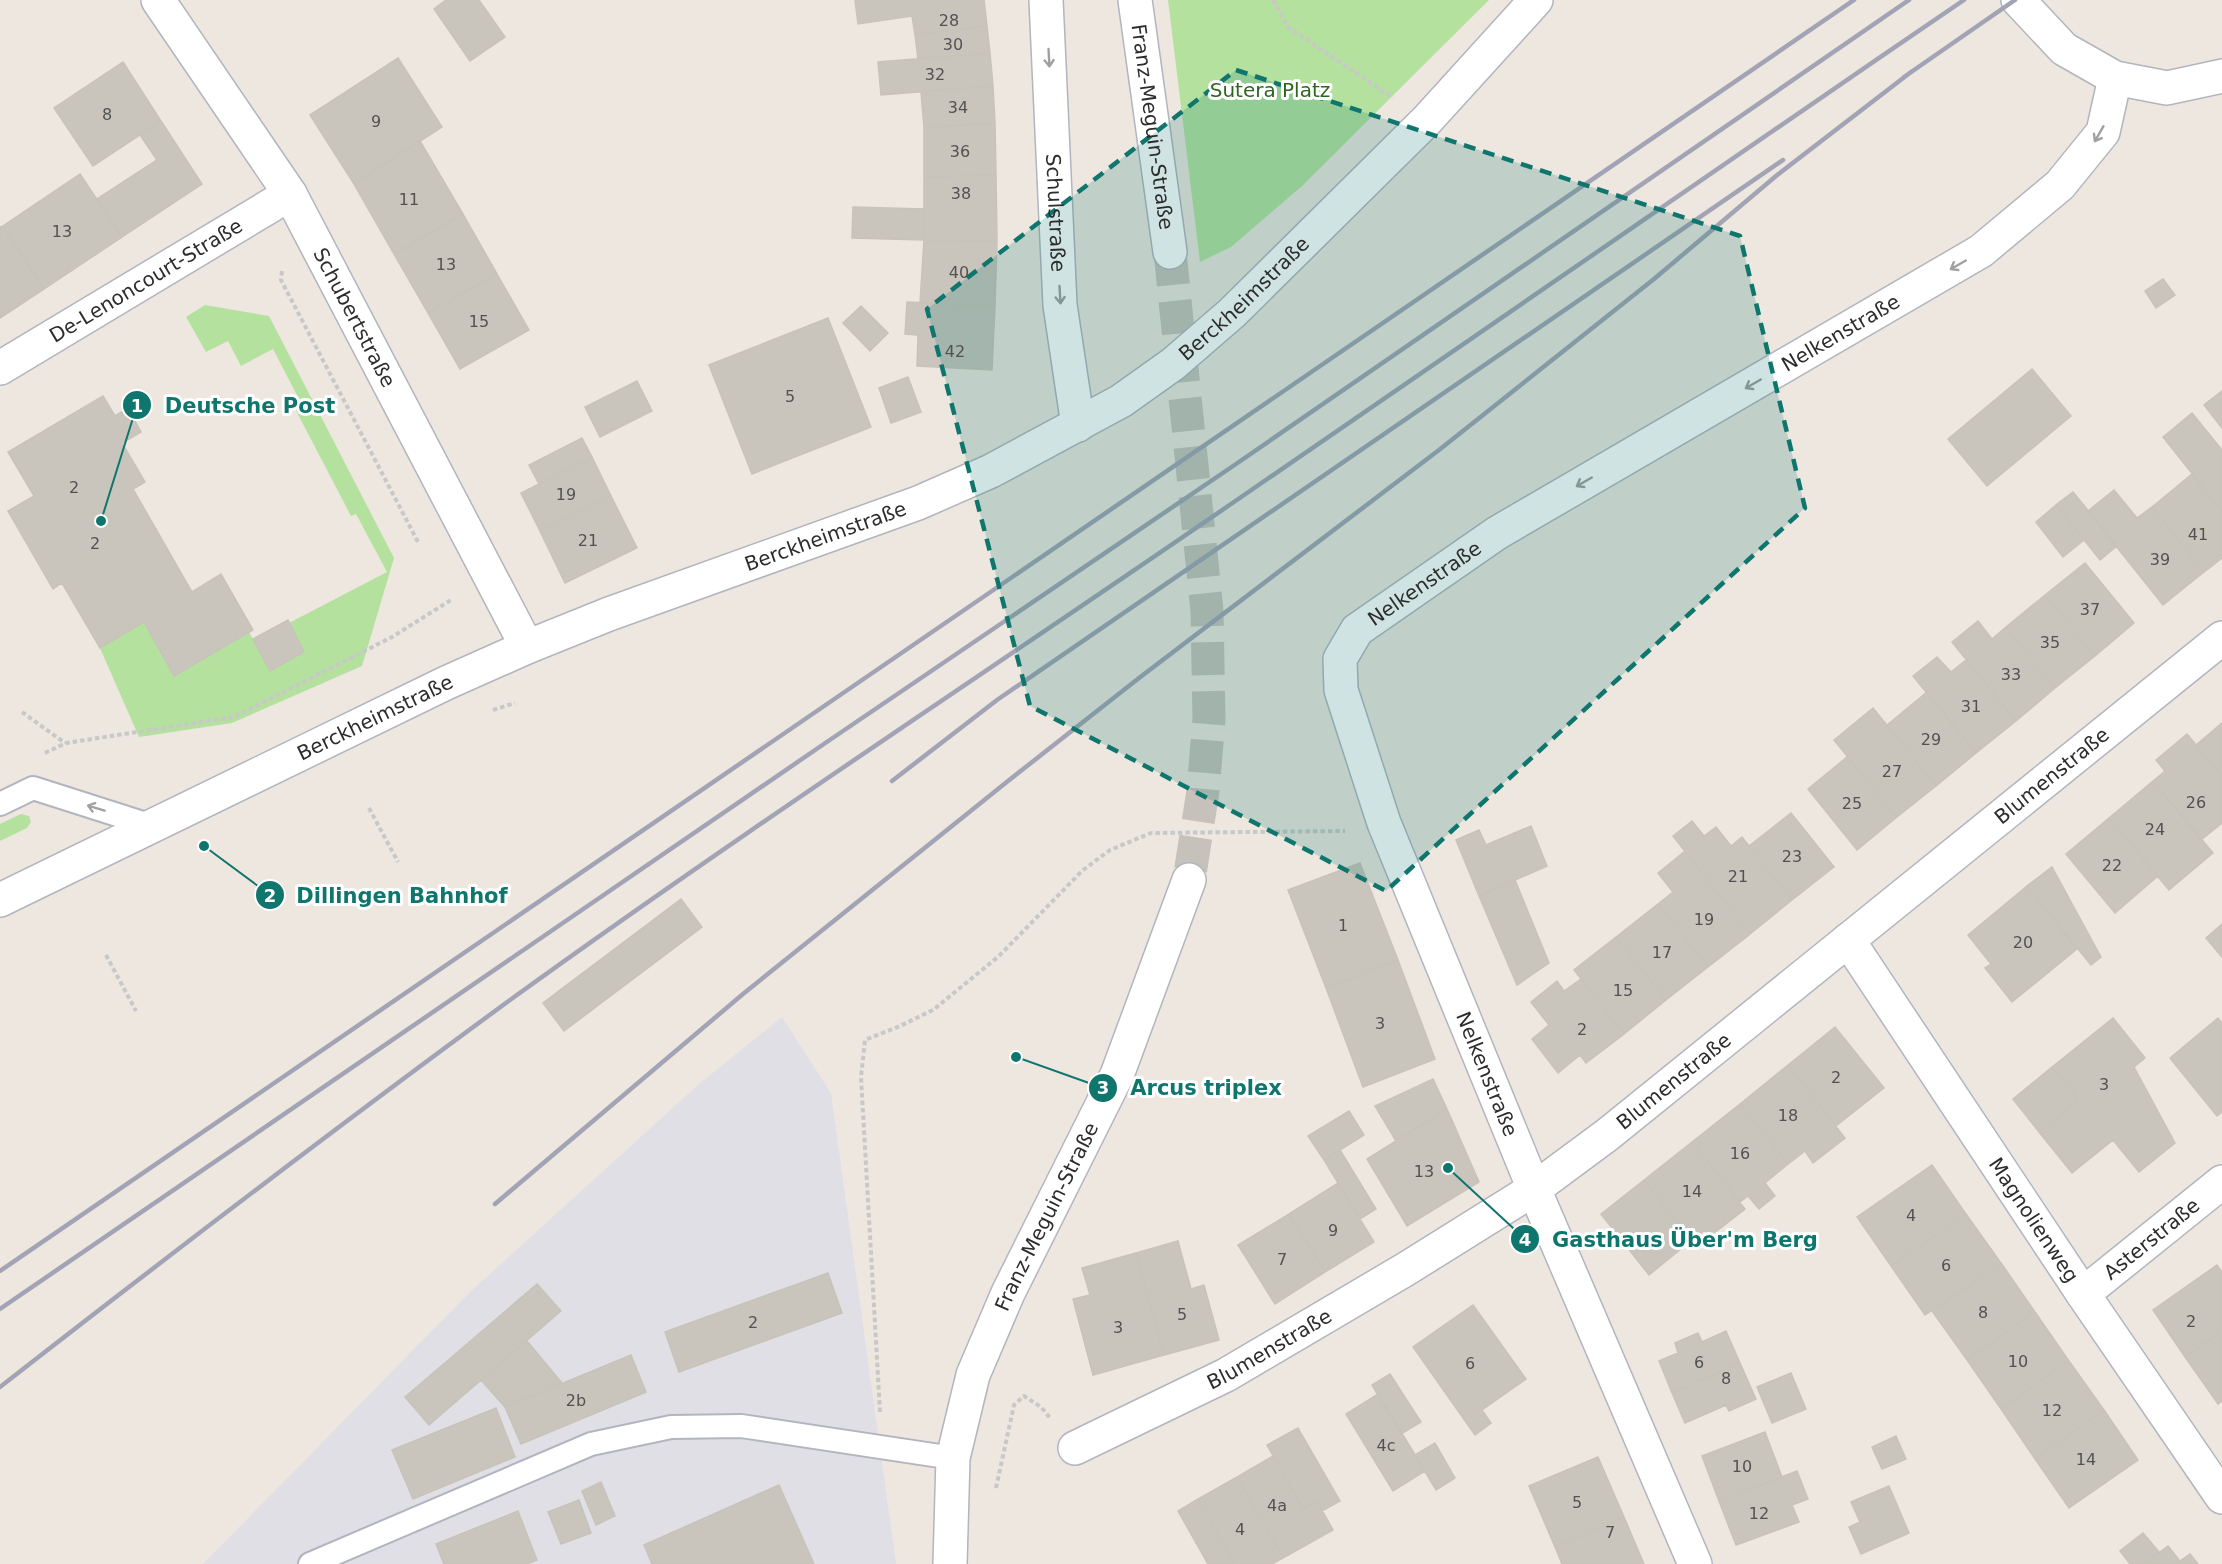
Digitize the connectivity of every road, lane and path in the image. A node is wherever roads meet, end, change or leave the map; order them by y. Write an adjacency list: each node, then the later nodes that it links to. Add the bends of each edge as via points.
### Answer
1 (158, 0): 10 (street, Schubertstraße)
2 (1046, 0): 13 (street, Schulstraße, one-way to 13, via 1060,305)
3 (1135, 0): 11 (street, Franz-Meguin-Straße)
4 (1272, 0): 9 (path, via 1288,27)
5 (1536, 0): 9 (street, Berckheimstraße)
6 (2018, 0): 8 (street, via 2064,49)
7 (2222, 76): 8 (street, via 2167,88)
8 (2115, 78): 22 (street, Nelkenstraße, one-way to 22, via 2103,132 2060,185 1981,251 1497,532 1357,630 1340,659 1341,690)
9 (1427, 120): 13 (street, Berckheimstraße, via 1232,314 1173,364 1121,401)
10 (290, 194): 12 (street, De-Lenoncourt-Straße); 16 (street, Schubertstraße)
11 (1170, 252)
12 (0, 368)
13 (1078, 425): 16 (street, Berckheimstraße, via 991,471 918,503)
14 (451, 600): 18 (path, via 392,637 234,717 66,743)
15 (2222, 638): 27 (street, Blumenstraße)
16 (526, 647): 23 (street, Berckheimstraße)
17 (515, 703): 19 (path)
18 (22, 712)
19 (488, 712)
20 (0, 804): 23 (lane, one-way to 20, via 33,788)
21 (369, 808): 24 (path)
22 (1384, 823): 31 (street, Nelkenstraße); 33 (path, via 1347,831 1151,833 1110,850 1082,871 999,956 933,1010 865,1040 861,1077)
23 (152, 826): 26 (street, Berckheimstraße)
24 (398, 862)
25 (1189, 880): 35 (street, Franz-Meguin-Straße, via 1117,1075 1008,1293 973,1376)
26 (0, 900)
27 (1848, 940): 31 (street, Blumenstraße, via 1607,1135); 32 (street, Magnolienweg)
28 (106, 955): 29 (path)
29 (136, 1011)
30 (2222, 1182): 32 (street, Asterstraße)
31 (1534, 1189): 34 (street, Blumenstraße, via 1226,1375); 40 (street, Nelkenstraße)
32 (2083, 1294): 37 (street, Magnolienweg)
33 (882, 1447): 35 (lane); 38 (lane, via 741,1426 671,1426 591,1444)
34 (1075, 1448): 36 (path, via 1041,1407 1024,1396 1014,1405)
35 (953, 1458): 39 (street, Franz-Meguin-Straße)
36 (995, 1492)
37 (2222, 1497)
38 (310, 1564)
39 (950, 1564)
40 (1695, 1564)

